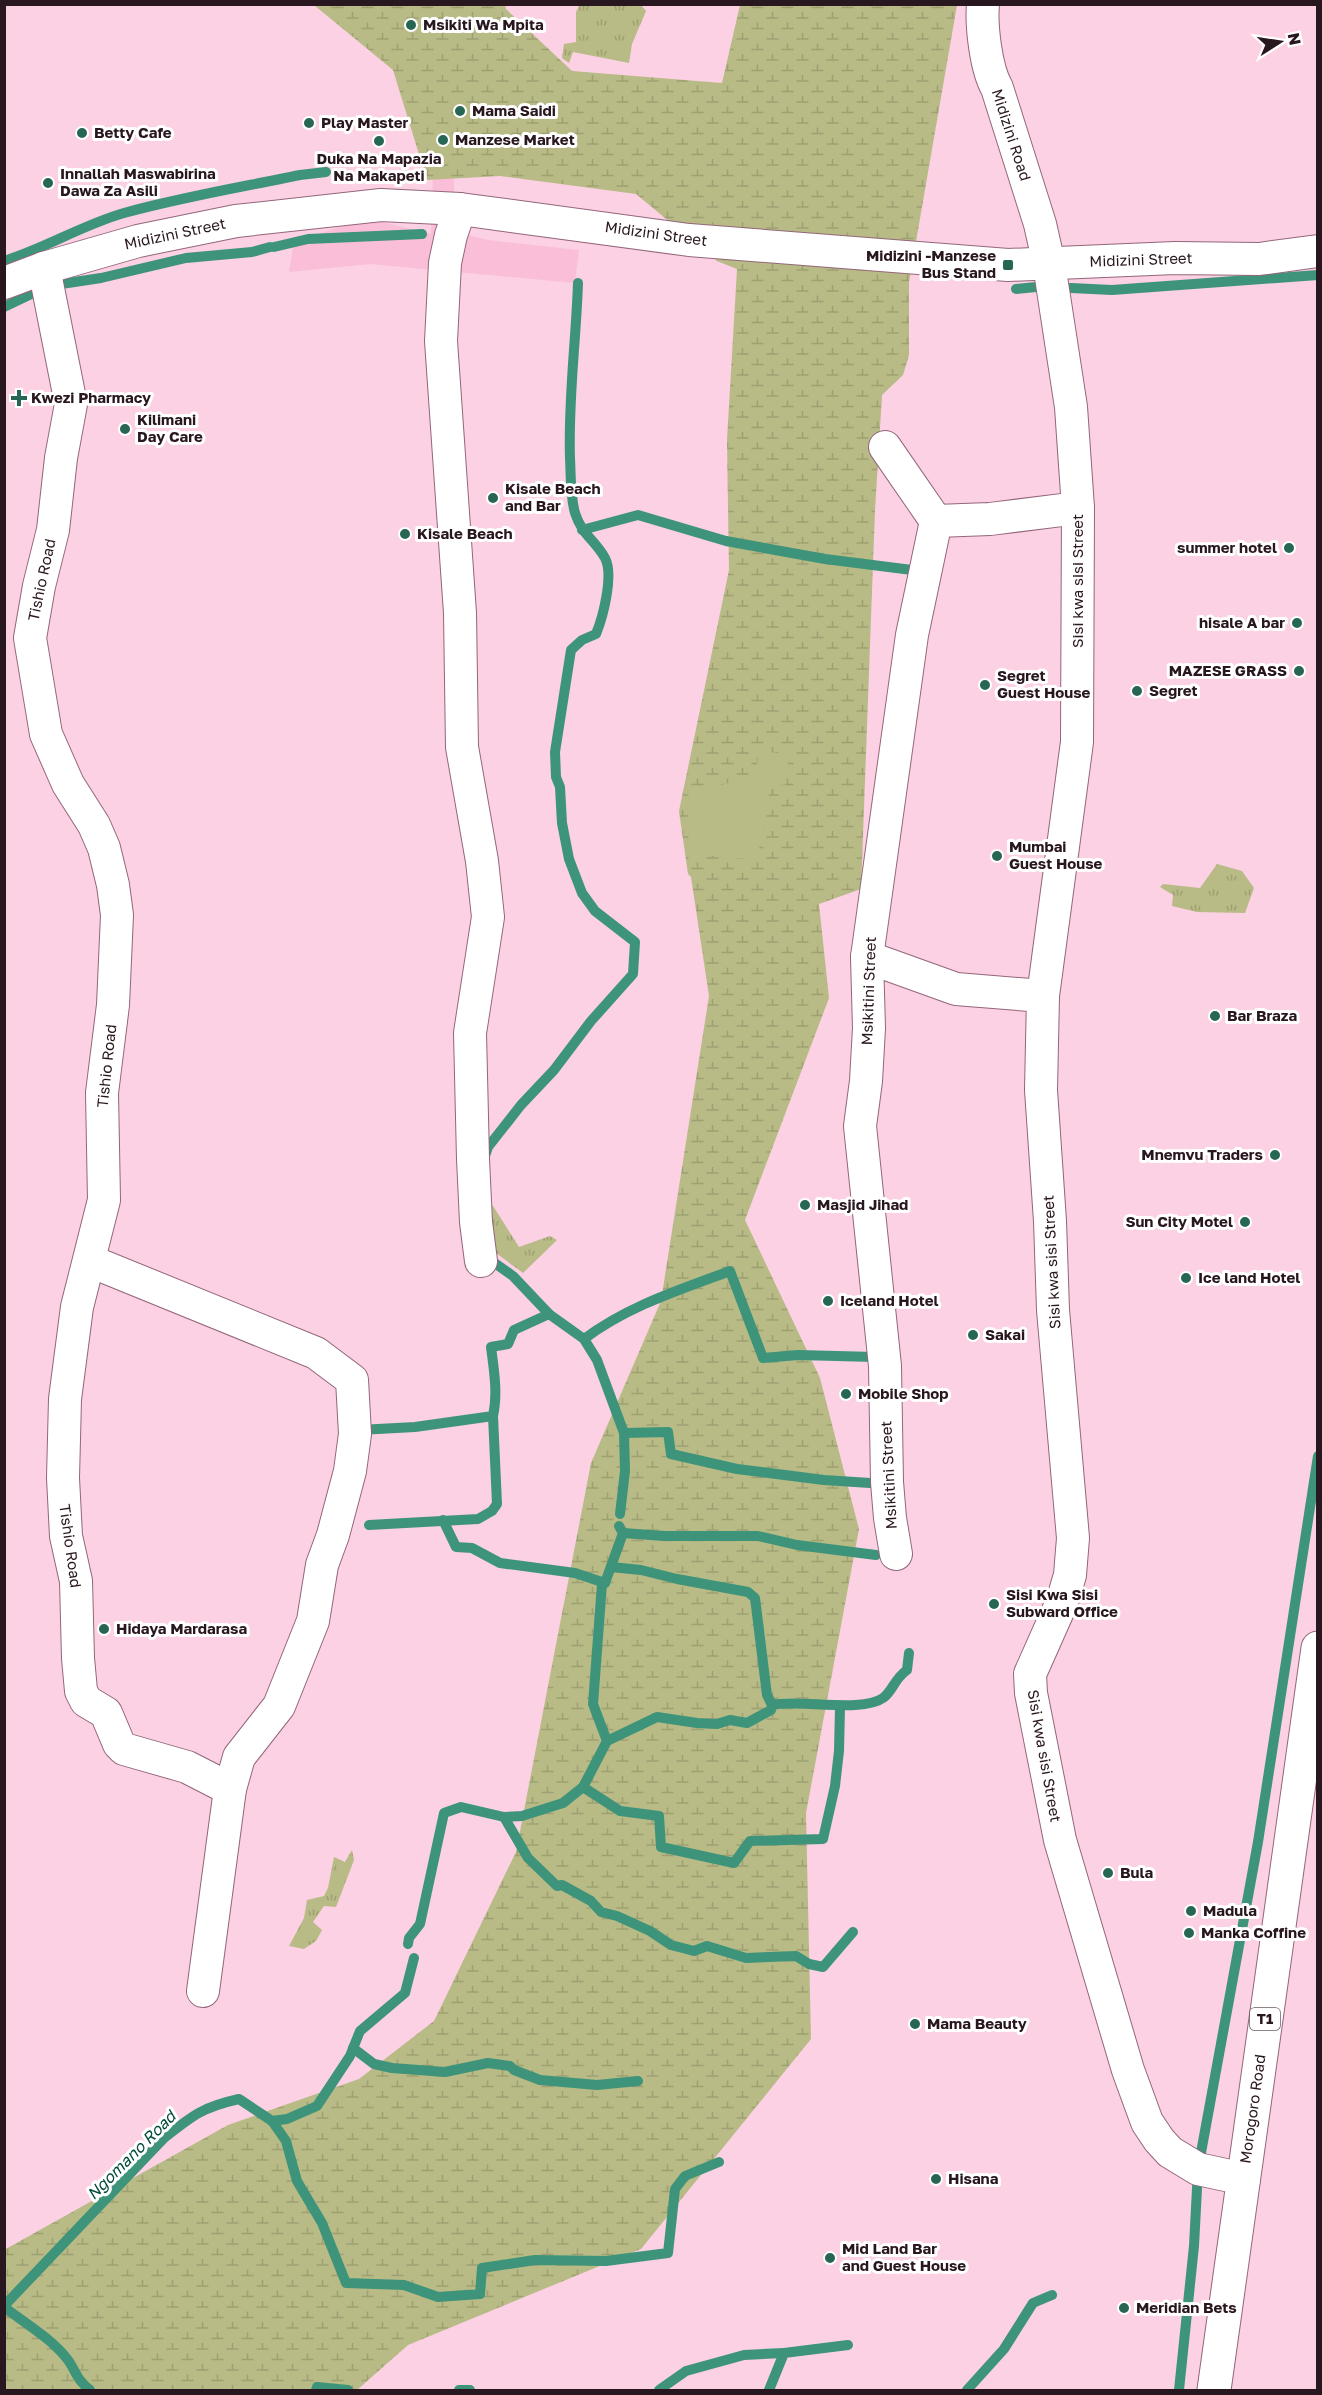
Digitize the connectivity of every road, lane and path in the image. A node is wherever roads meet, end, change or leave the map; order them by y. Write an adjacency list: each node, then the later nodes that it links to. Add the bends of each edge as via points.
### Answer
1 (983, 4): 4 (street, Midizini Road, via 982,30 992,79 1040,224)
2 (460, 209): 4 (street, Midizini Street, via 689,240 997,264); 5 (street, Midizini Street, via 381,205 236,221 138,241); 13 (street, via 445,263 441,341 458,581 462,747 488,916 470,1033)
3 (1317, 251): 4 (street, Midizini Street, via 1259,259)
4 (1049, 264): 8 (street, Sisi kwa sisi Street, via 1071,407)
5 (44, 268): 6 (street, Midizini Street); 12 (street, Tishio Road, via 71,404 53,530 30,639 46,734 68,784 104,848 117,915 113,1005 102,1093 104,1200)
6 (4, 283)
7 (885, 447): 9 (street)
8 (1078, 507): 9 (street, via 990,519); 11 (street, Sisi kwa sisi Street, via 1077,742)
9 (936, 521): 10 (street, Msikitini Street, via 912,635)
10 (867, 957): 11 (street, via 956,989); 14 (street, Msikitini Street, via 869,1028 860,1126 885,1366 887,1482)
11 (1043, 996): 18 (street, Sisi kwa sisi Street, via 1041,1090 1053,1310 1073,1538 1070,1575 1030,1674 1031,1693 1060,1840 1147,2122 1170,2152 1198,2169)
12 (90, 1261): 16 (street, Tishio Road, via 77,1307 64,1399 66,1536 76,1581 81,1691 86,1701 106,1713 118,1744 124,1749 187,1767); 16 (street, via 316,1353 352,1380 355,1434 350,1471 322,1565 313,1621 279,1706 239,1757)
13 (481, 1261)
14 (896, 1554)
15 (1317, 1648): 18 (highway, Morogoro Road / T1)
16 (230, 1789): 17 (street)
17 (202, 1991)
18 (1244, 2179): 19 (highway, Morogoro Road / T1)
19 (1214, 2391)

